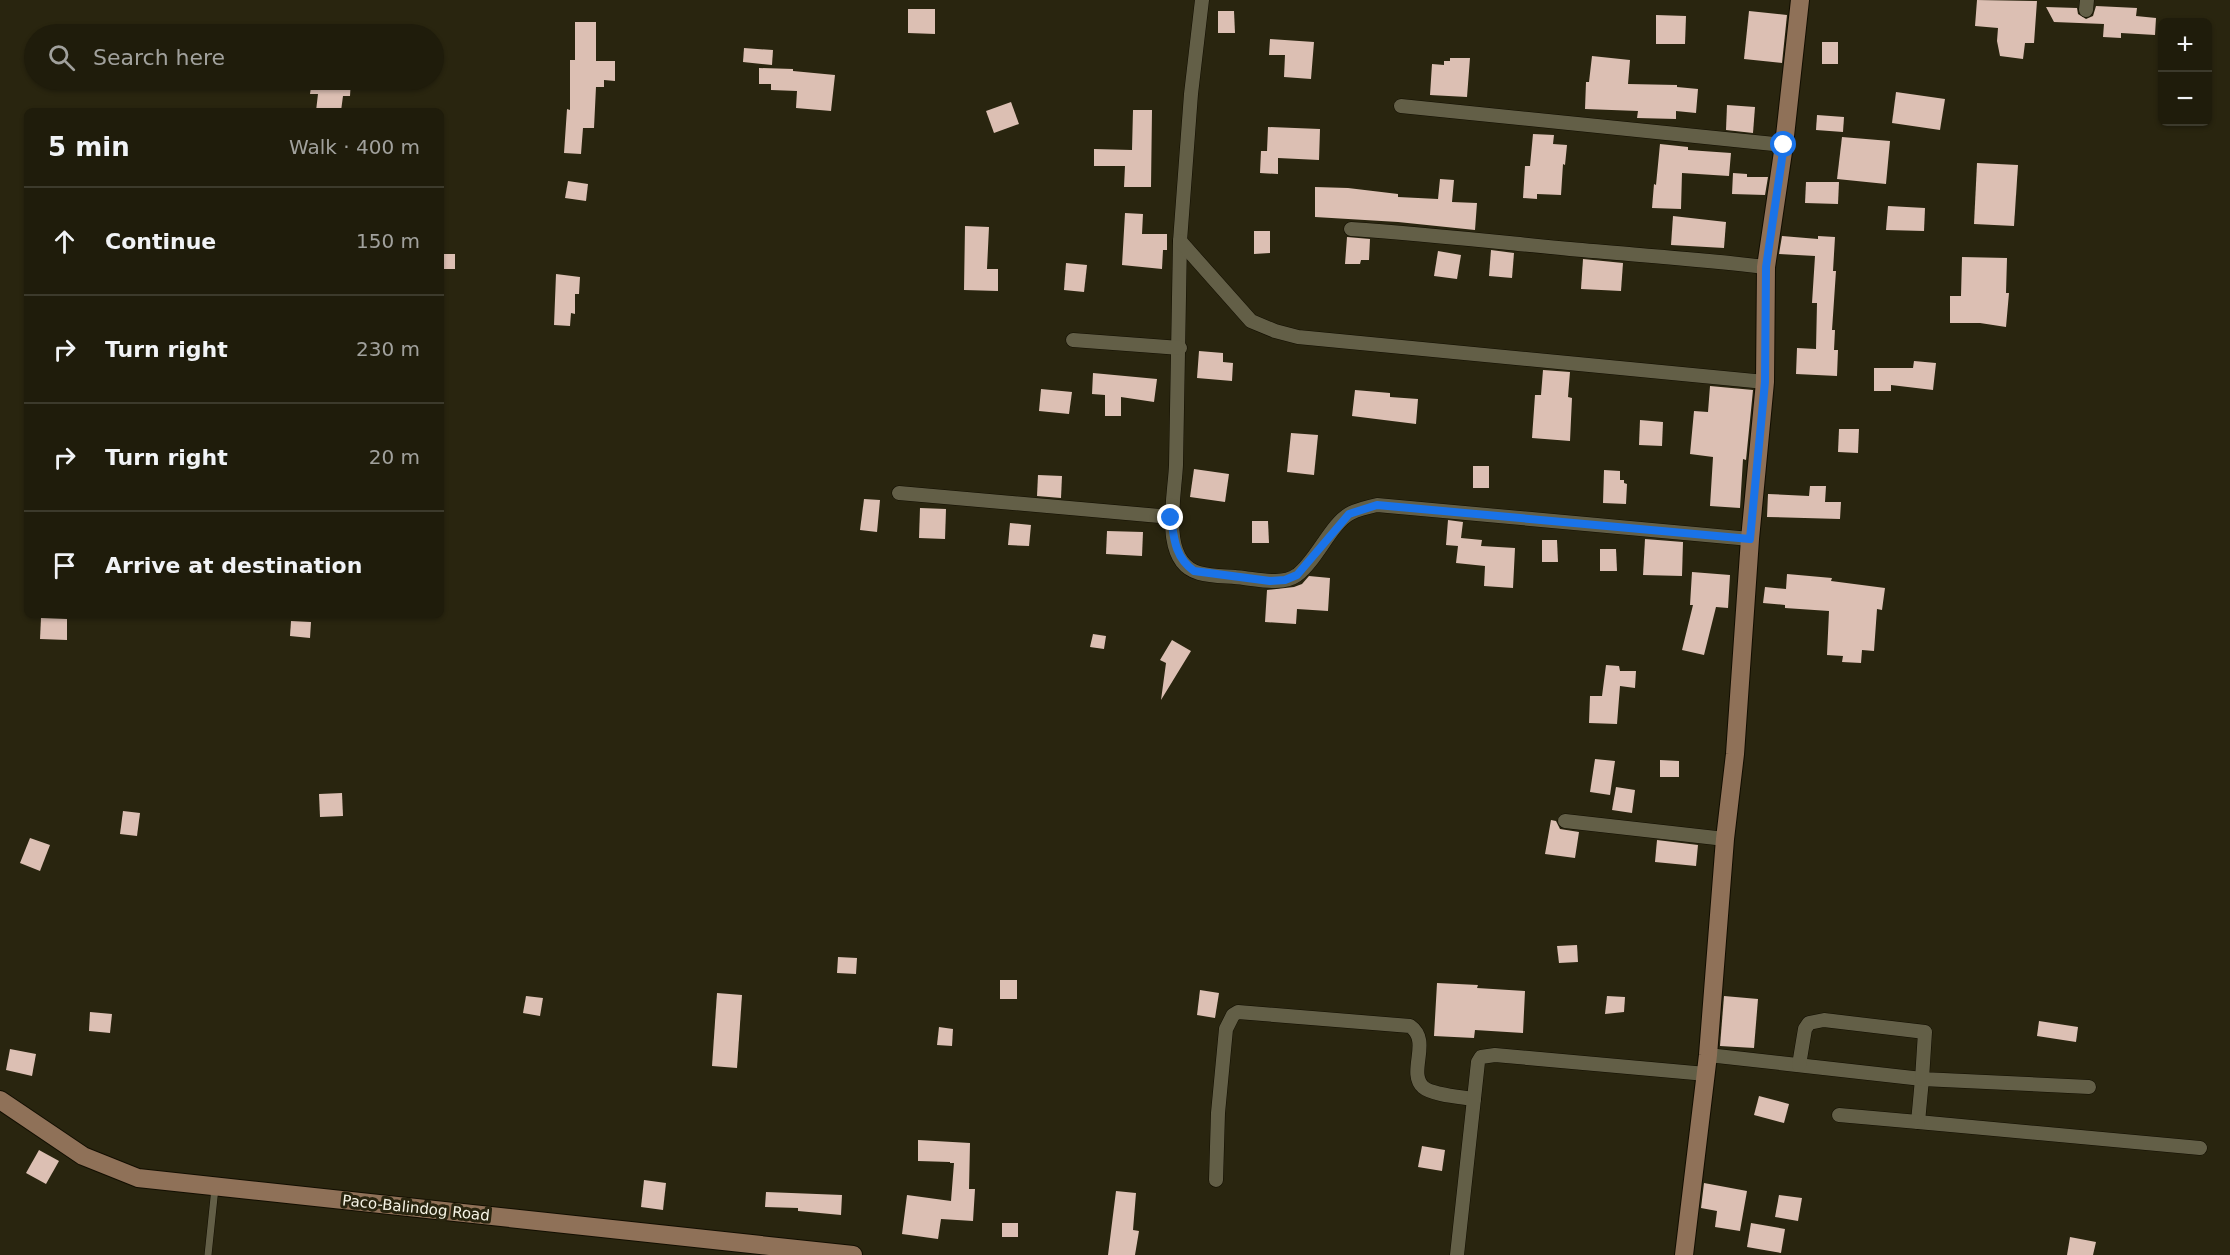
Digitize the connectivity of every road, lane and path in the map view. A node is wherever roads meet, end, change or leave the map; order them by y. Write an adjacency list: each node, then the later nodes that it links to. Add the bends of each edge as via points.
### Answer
1 (1202, 0): 6 (street)
2 (1800, 0): 4 (street)
3 (1401, 106): 4 (street)
4 (1784, 145): 7 (street)
5 (1352, 229): 7 (street)
6 (1180, 241): 9 (street); 10 (street, via 1251,321 1275,332)
7 (1766, 267): 10 (street)
8 (1073, 340): 9 (street)
9 (1180, 348): 12 (street)
10 (1765, 382): 13 (street)
11 (899, 493): 12 (street)
12 (1171, 518): 13 (street, via 1175,549 1194,571 1270,581 1297,575 1349,514 1377,505)
13 (1750, 539): 15 (street, via 1736,754)
14 (1565, 821): 15 (street)
15 (1725, 839): 16 (street)
16 (1708, 1055): 17 (street); 18 (street)
17 (1799, 1065): 19 (street); 19 (street, via 1805,1029 1815,1021 1921,1031 1926,1035)
18 (1706, 1074): 21 (street, via 1486,1055 1478,1062); 31 (street)
19 (1922, 1079): 20 (street); 24 (street)
20 (2089, 1087)
21 (1474, 1099): 26 (street, via 1431,1092 1423,1087 1418,1074 1420,1040 1410,1026 1238,1012 1226,1029); 30 (street)
22 (0, 1100): 27 (street, Paco-Balindog Road, via 83,1156 138,1178)
23 (1839, 1115): 24 (street)
24 (1918, 1122): 25 (street)
25 (2200, 1148)
26 (1216, 1180)
27 (215, 1186): 28 (lane); 29 (street, Paco-Balindog Road)
28 (208, 1255)
29 (853, 1255)
30 (1457, 1255)
31 (1684, 1255)

